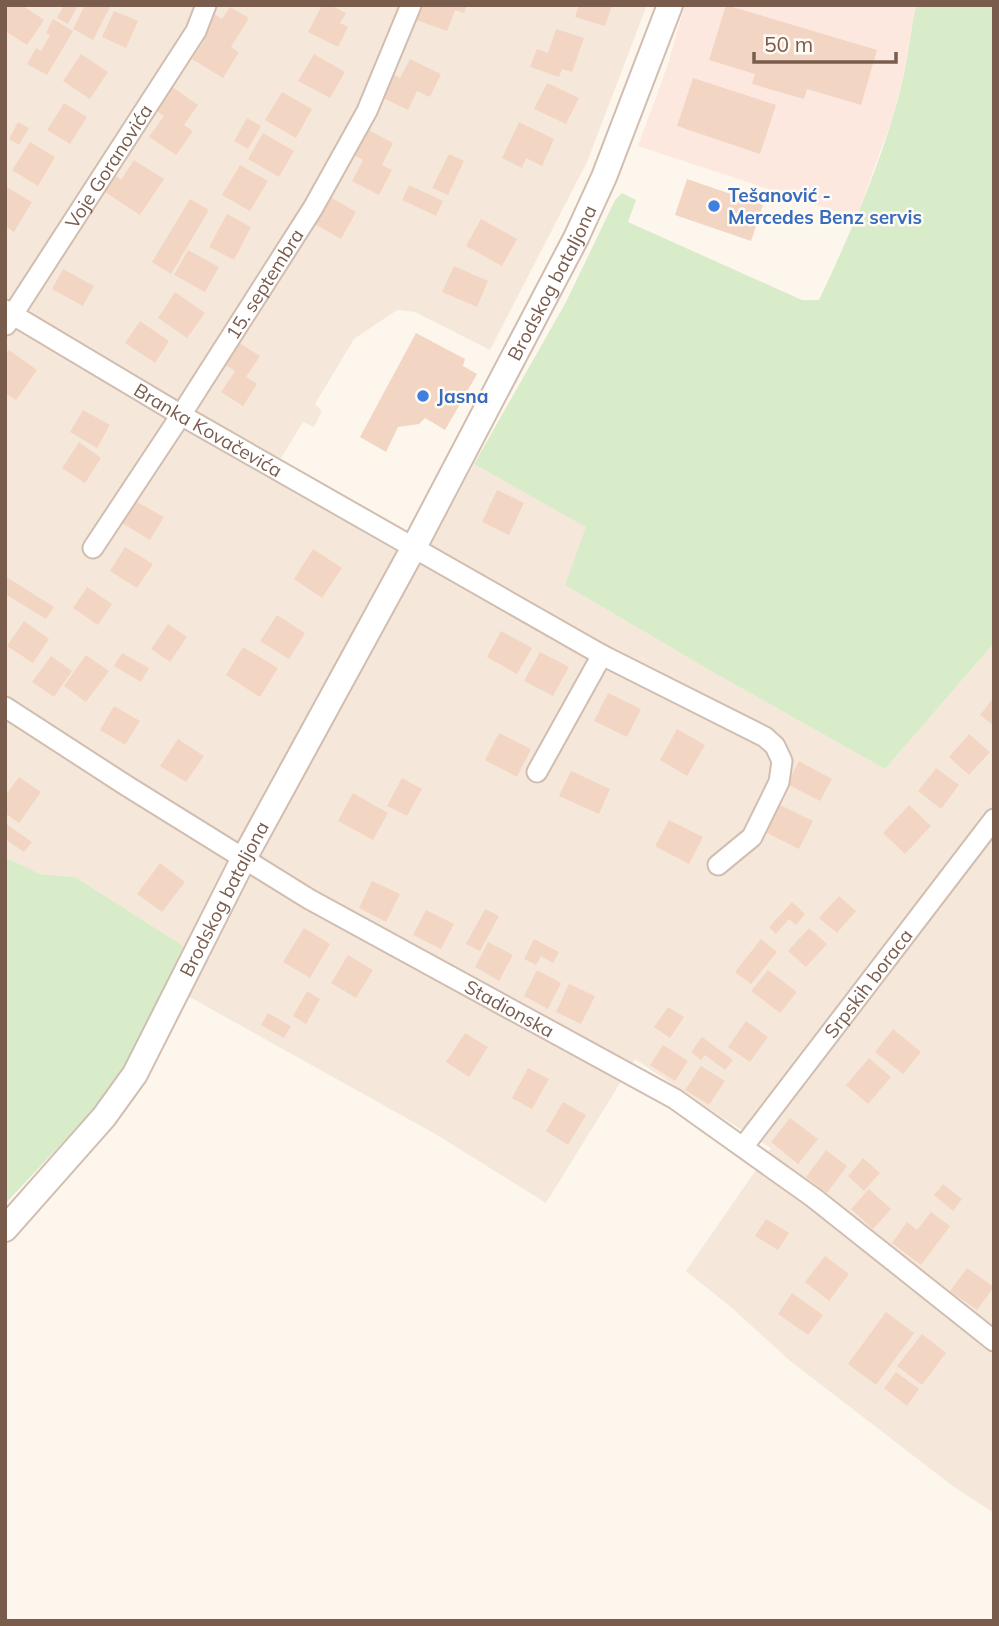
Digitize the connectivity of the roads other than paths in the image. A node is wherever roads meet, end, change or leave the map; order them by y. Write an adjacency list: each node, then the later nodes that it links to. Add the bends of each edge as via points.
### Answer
1 (206, 5): 4 (street, Voje Goranovića, via 196,31)
2 (411, 5): 5 (street, 15. septembra, via 368,111 313,208)
3 (670, 5): 7 (street, Brodskog bataljona, via 576,238)
4 (8, 317): 5 (street, Branka Kovačevića)
5 (181, 415): 6 (street, 15. septembra); 7 (street, Branka Kovačevića)
6 (93, 548)
7 (413, 548): 8 (street); 12 (street, Brodskog bataljona)
8 (602, 655): 10 (street); 13 (street, via 765,737 775,747 782,761 774,793 752,837)
9 (5, 706): 12 (street, Stadionska)
10 (537, 772)
11 (994, 819): 14 (street, Srpskih boraca)
12 (243, 860): 14 (street, Stadionska, via 675,1099); 15 (street, Brodskog bataljona, via 135,1074 104,1117)
13 (718, 865)
14 (743, 1147): 16 (street, Stadionska)
15 (5, 1230)
16 (994, 1341)

